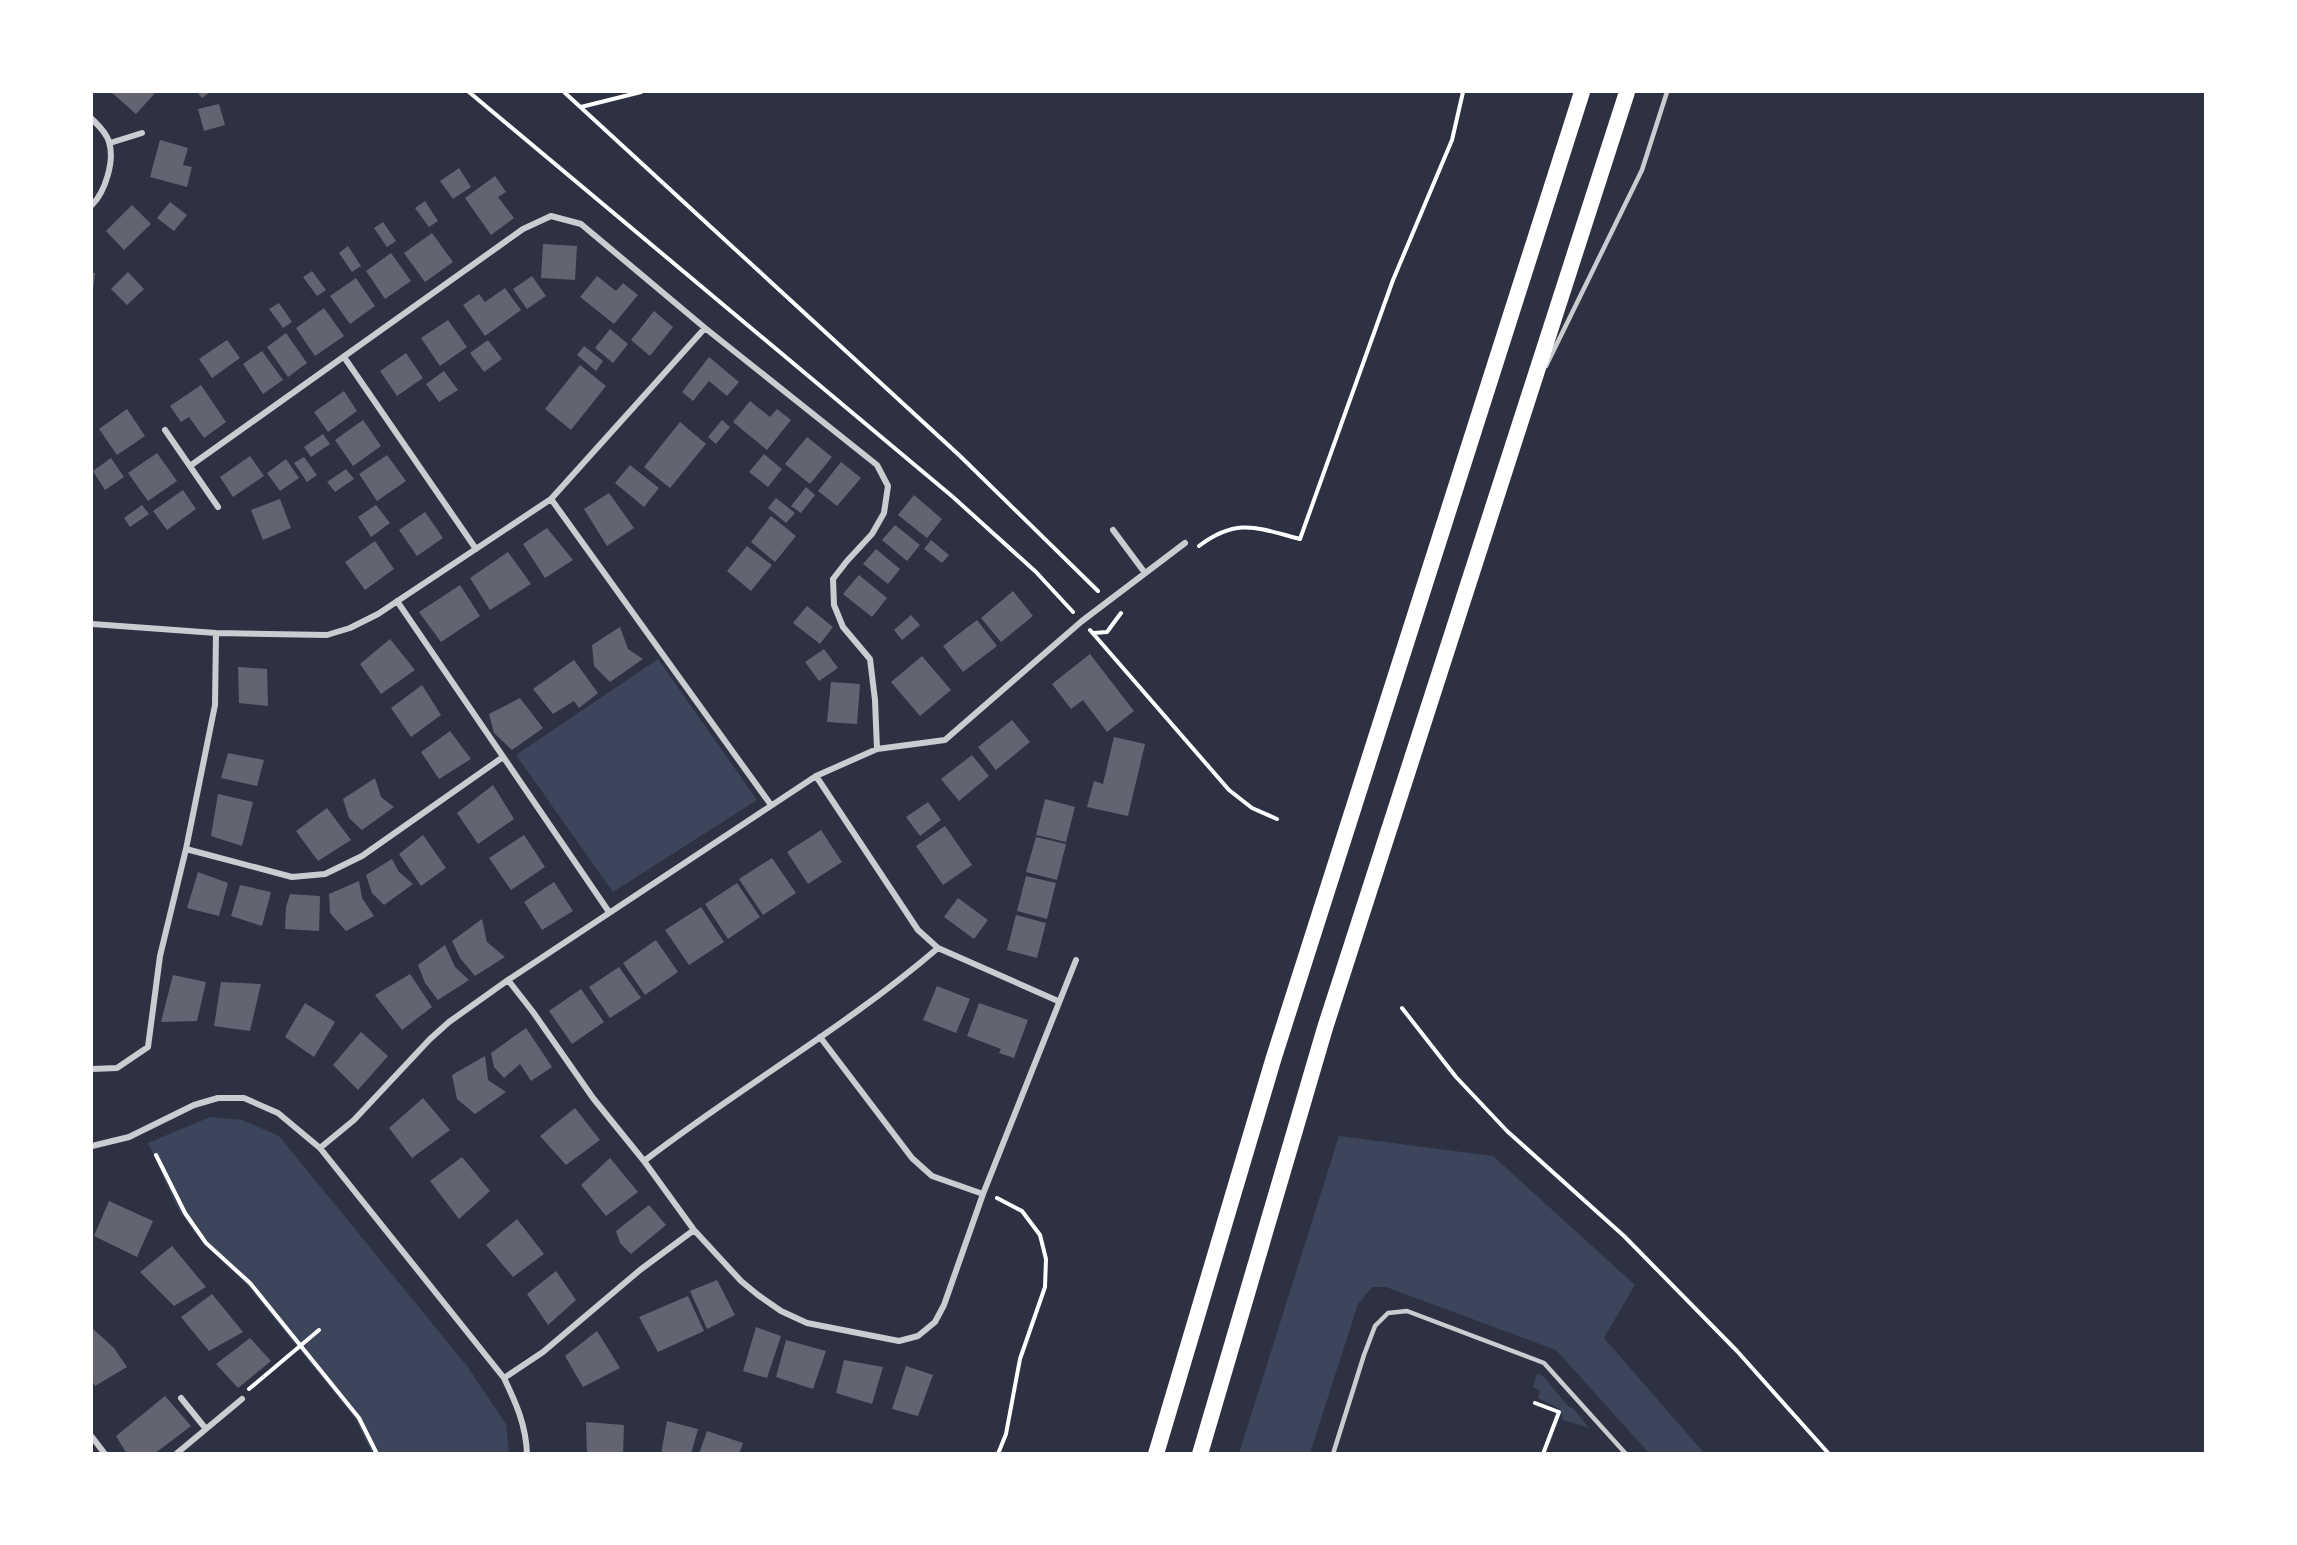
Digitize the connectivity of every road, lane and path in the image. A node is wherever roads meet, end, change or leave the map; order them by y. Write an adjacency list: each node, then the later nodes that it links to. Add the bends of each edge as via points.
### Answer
1 (564, 92): 7 (path)
2 (641, 92): 7 (path)
3 (1463, 92): 22 (path, via 1452,140 1393,280 1300,539 1251,526 1216,533)
4 (1582, 92): 63 (highway, via 1274,1057)
5 (1628, 92): 14 (highway)
6 (1667, 92): 14 (lane, via 1642,170)
7 (581, 107): 25 (path, via 959,455)
8 (92, 119): 10 (street)
9 (142, 133): 10 (street)
10 (110, 143): 11 (street, via 109,174 100,197)
11 (92, 205)
12 (705, 328): 13 (street, via 581,224 552,216 523,230); 17 (street); 31 (street, via 877,465 888,486 884,513 872,534 833,579 834,605 843,627 870,659)
13 (344, 357): 16 (street); 21 (street)
14 (1526, 407): 64 (highway, via 1325,1029)
15 (165, 430): 16 (street)
16 (190, 466): 18 (street)
17 (551, 499): 21 (street); 34 (street)
18 (218, 507)
19 (1113, 530): 23 (street)
20 (1185, 543): 23 (street)
21 (476, 549): 24 (street)
22 (1194, 550)
23 (1145, 573): 25 (street)
24 (397, 601): 29 (street, via 350,628 327,635); 32 (street)
25 (1107, 602): 27 (path); 31 (street, via 945,740)
26 (1125, 608): 27 (path)
27 (1118, 615): 30 (path, via 1107,632)
28 (92, 624): 29 (street)
29 (216, 633): 35 (street, via 214,705)
30 (1093, 633)
31 (878, 749): 33 (street)
32 (503, 757): 35 (street, via 363,856 325,874 292,877); 36 (street)
33 (816, 776): 34 (street); 37 (street, via 918,930)
34 (771, 805): 36 (street)
35 (186, 849): 43 (street, via 160,956 148,1047 117,1068)
36 (609, 912): 39 (street)
37 (938, 948): 40 (street); 42 (street)
38 (1076, 960): 40 (street)
39 (508, 980): 45 (street, via 430,1039 354,1120); 47 (street)
40 (1058, 1001): 48 (street)
41 (1402, 1008): 68 (path, via 1456,1077 1507,1131 1624,1236 1737,1351)
42 (820, 1037): 47 (street); 48 (street, via 912,1158 932,1176)
43 (92, 1069)
44 (92, 1146): 45 (street, via 129,1137 194,1105 218,1098 244,1098 278,1113)
45 (320, 1149): 52 (street)
46 (156, 1155): 51 (path, via 185,1213 206,1243 250,1283)
47 (644, 1161): 49 (street)
48 (983, 1194): 49 (street, via 935,1322 918,1336 899,1341 807,1323 781,1311 741,1281); 62 (path, via 1022,1211 1040,1235 1046,1259 1045,1287 1020,1359 1006,1434)
49 (694, 1230): 52 (street, via 537,1357)
50 (319, 1330): 51 (path)
51 (300, 1346): 54 (path, via 251,1386); 60 (path, via 359,1418)
52 (504, 1378): 61 (street, via 519,1408)
53 (180, 1398): 56 (street)
54 (243, 1399): 56 (street)
55 (1535, 1403): 66 (path, via 1558,1412)
56 (206, 1429): 59 (street)
57 (92, 1437): 58 (street)
58 (105, 1454)
59 (176, 1454)
60 (377, 1454)
61 (527, 1454)
62 (998, 1454)
63 (1156, 1454)
64 (1200, 1454)
65 (1334, 1454): 67 (lane, via 1375,1326 1388,1313 1407,1311 1544,1364)
66 (1543, 1454)
67 (1626, 1454)
68 (1829, 1454)

